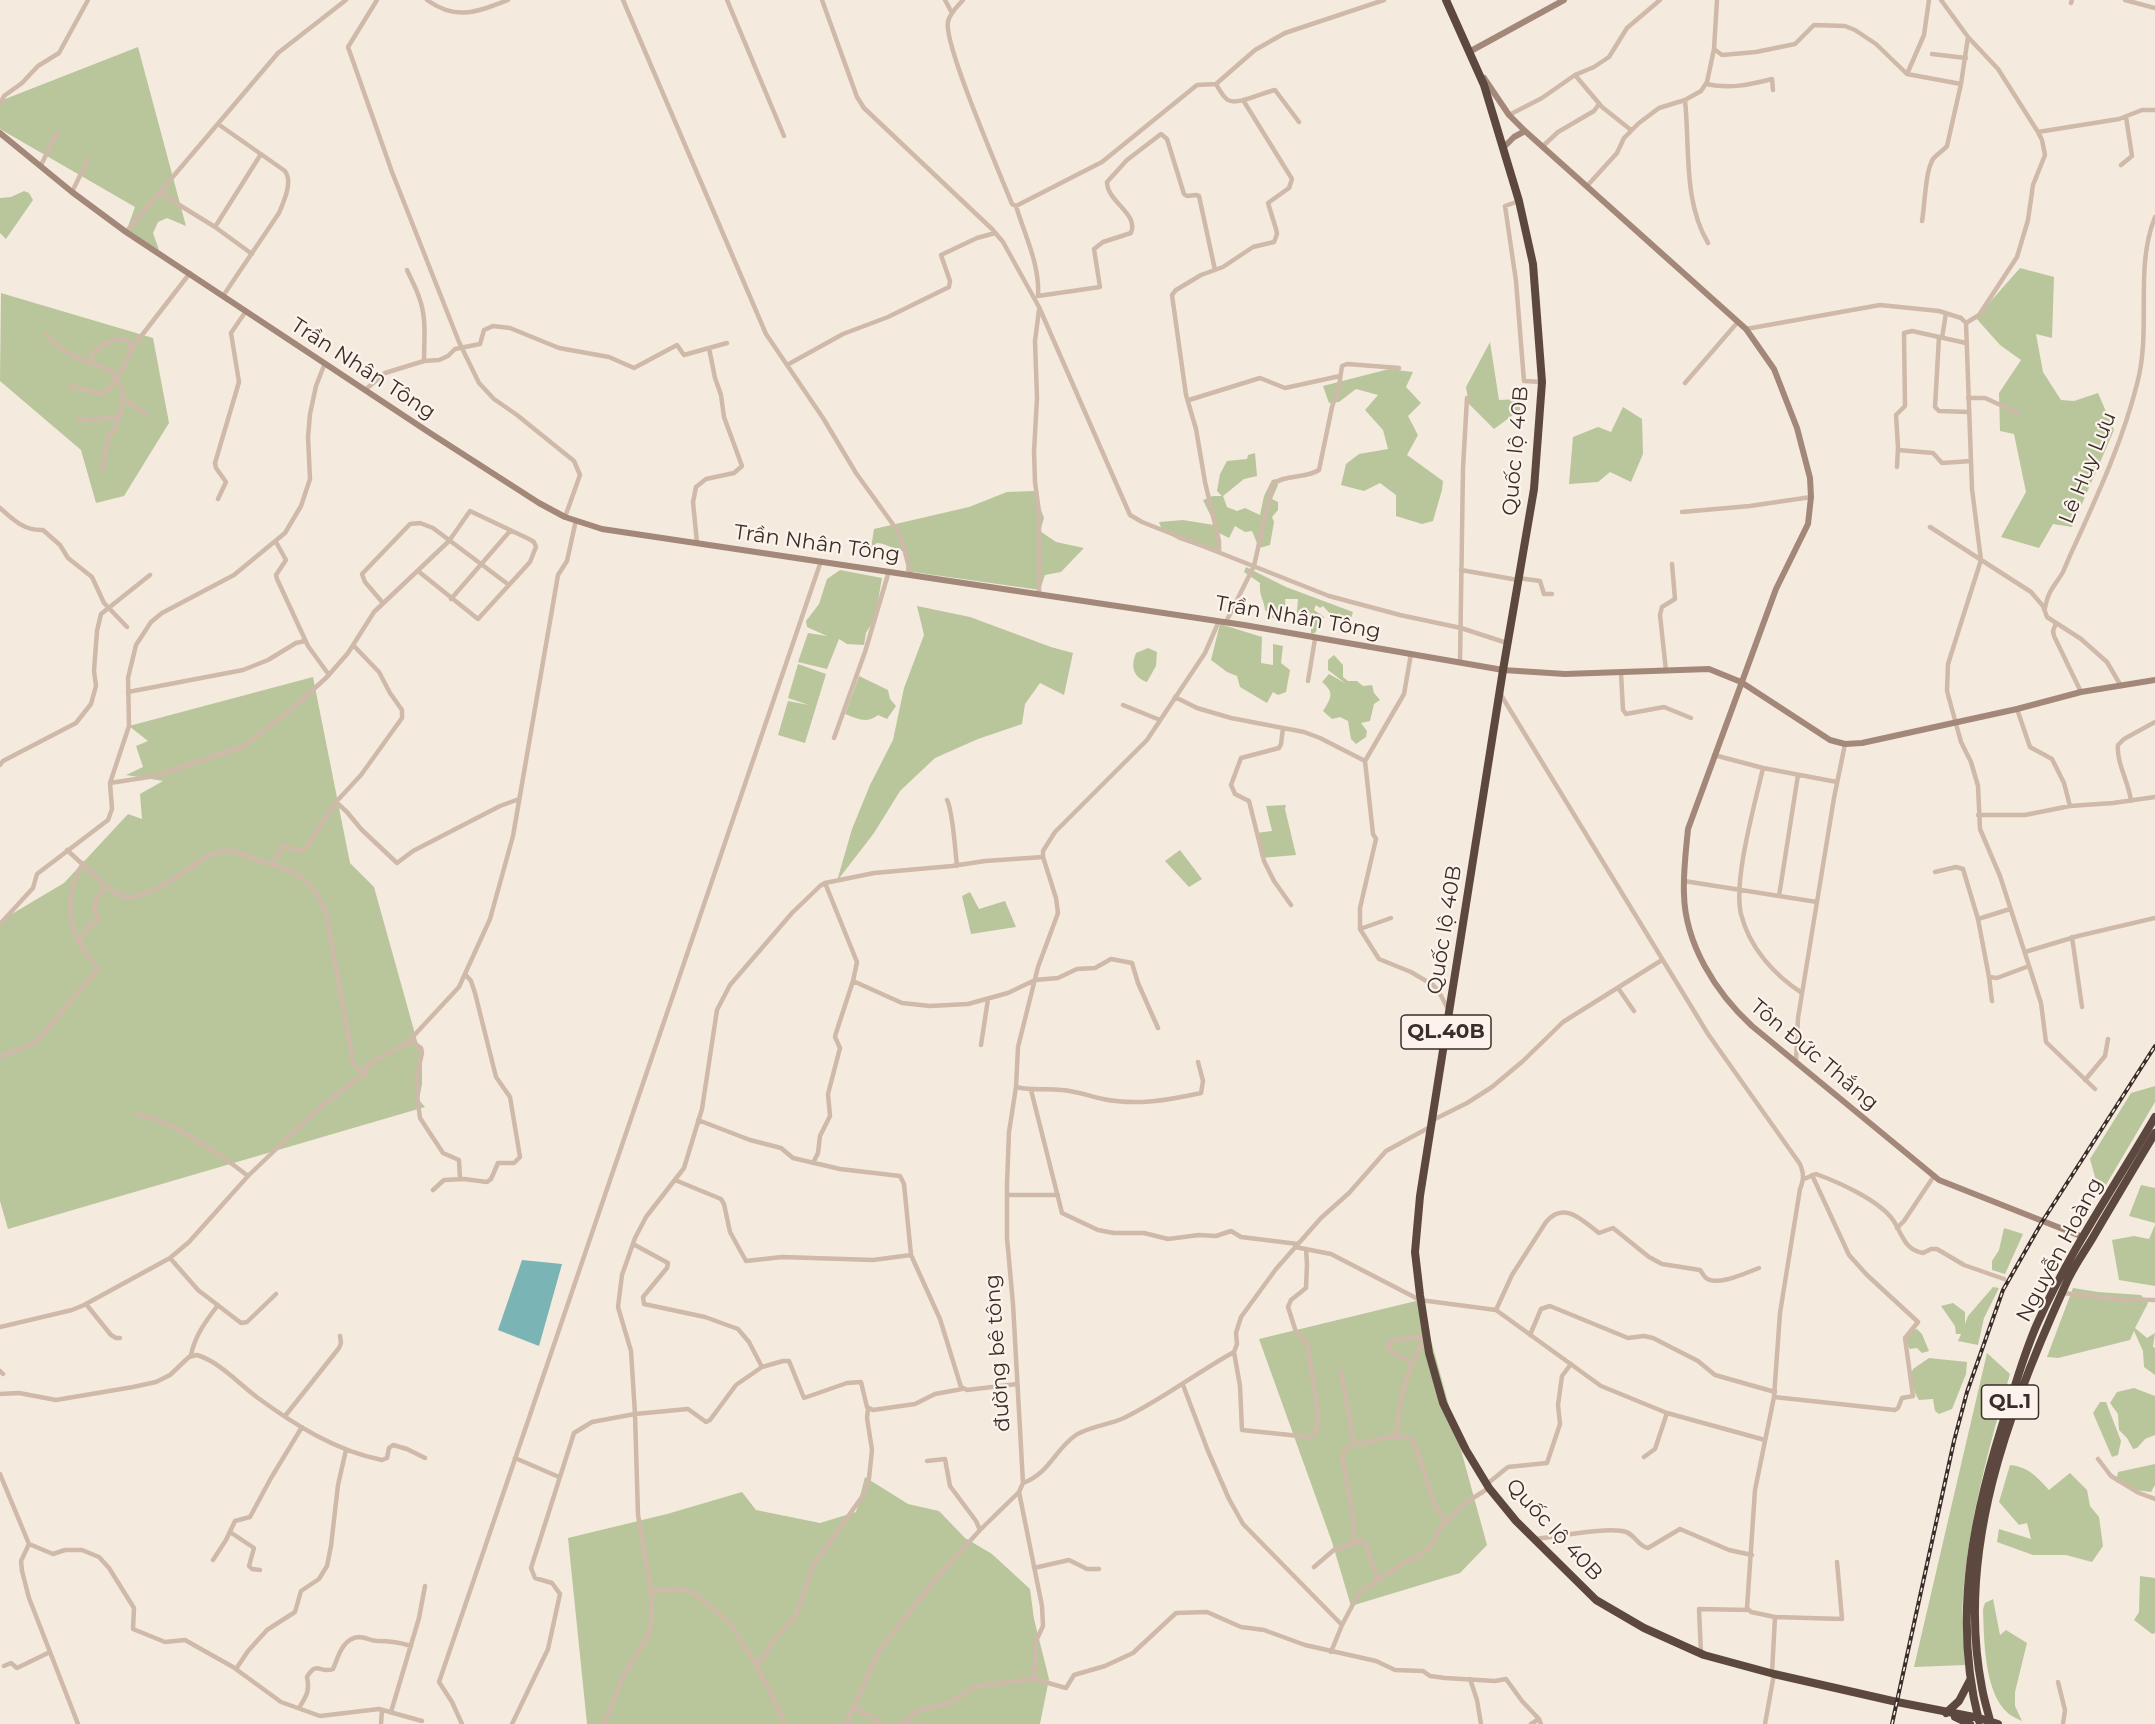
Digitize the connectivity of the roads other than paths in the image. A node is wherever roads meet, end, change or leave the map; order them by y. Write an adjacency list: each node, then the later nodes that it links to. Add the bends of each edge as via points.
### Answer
1 (88, 0): 34 (street, via 59,53 38,66)
2 (346, 0): 40 (street, via 278,53)
3 (377, 0): 80 (street, via 348,44 348,51)
4 (427, 0): 5 (street, via 441,9 464,14)
5 (508, 0)
6 (623, 0): 86 (street, via 763,327)
7 (727, 0): 46 (street)
8 (822, 0): 62 (street, via 864,108)
9 (945, 0): 20 (street)
10 (963, 0): 20 (street)
11 (1384, 0): 28 (street, via 1285,33 1255,50)
12 (1446, 0): 23 (highway, Quốc lộ 40B / QL.40B)
13 (1564, 0): 23 (street)
14 (1660, 0): 27 (street, via 1627,28 1609,57)
15 (1717, 0): 22 (street)
16 (1929, 0): 26 (street, via 1923,34)
17 (1941, 0): 21 (street)
18 (2125, 0): 19 (street)
19 (2155, 8)
20 (952, 13): 57 (street, via 948,32 960,69)
21 (1968, 37): 25 (street); 43 (street, via 1998,69)
22 (1714, 49): 26 (street, via 1722,55 1780,48 1795,44 1814,25 1845,26 1865,36); 29 (street)
23 (1469, 52): 37 (street, Tôn Đức Thắng); 48 (highway, Quốc lộ 40B / QL.40B, via 1484,85)
24 (1932, 54): 25 (street)
25 (1966, 58): 30 (street)
26 (1907, 74): 30 (street)
27 (1575, 75): 35 (street); 37 (street)
28 (1216, 84): 32 (street, via 1228,100); 57 (street, via 1197,85 1102,162)
29 (1706, 84): 31 (street, via 1739,87 1772,79); 33 (street)
30 (1961, 84): 59 (street, via 1947,146 1930,166)
31 (1773, 90)
32 (1243, 100): 39 (street, via 1275,90); 66 (street, via 1293,181 1268,203 1277,234 1274,242 1253,248)
33 (1685, 100): 41 (street, via 1659,108); 63 (street, via 1695,210)
34 (0, 104)
35 (1599, 104): 41 (street); 47 (street)
36 (2155, 110): 38 (street, via 2142,110)
37 (1509, 115): 42 (street, Tôn Đức Thắng)
38 (2126, 117): 43 (street); 52 (street, via 2132,156)
39 (1299, 122)
40 (218, 124): 49 (street); 55 (street)
41 (1631, 130): 53 (street, via 1617,153)
42 (1525, 131): 47 (street, Tôn Đức Thắng); 48 (street)
43 (2037, 132): 74 (street, via 2045,155 2033,185 2017,257 1979,315)
44 (0, 133): 51 (street, Trần Nhân Tông)
45 (57, 133): 51 (street)
46 (784, 136)
47 (1542, 147): 53 (street, Tôn Đức Thắng)
48 (1503, 148): 56 (highway, Quốc lộ 40B / QL.40B)
49 (261, 154): 60 (street); 64 (street, via 285,171 289,180 279,213)
50 (88, 159): 54 (street)
51 (41, 165): 54 (street, Trần Nhân Tông)
52 (2121, 165)
53 (1587, 186): 73 (street, Tôn Đức Thắng)
54 (72, 192): 61 (street, Trần Nhân Tông)
55 (160, 192): 60 (street); 61 (street)
56 (1519, 201): 90 (highway, Quốc lộ 40B / QL.40B, via 1533,264); 90 (street, via 1505,206 1524,381)
57 (1016, 206): 69 (street, via 1035,261)
58 (2155, 217): 136 (street, Lê Huy Lưu, via 2147,237 2145,341 2137,386 2109,469 2062,574 2047,595)
59 (1922, 221)
60 (215, 227): 64 (street)
61 (126, 232): 67 (street, Trần Nhân Tông)
62 (995, 233): 70 (street); 86 (street, via 941,255 951,284 946,289 843,334)
63 (1708, 243)
64 (252, 254): 68 (street)
65 (407, 270): 83 (street, via 423,312)
66 (1215, 270): 69 (street, via 1199,196 1184,194 1167,140 1161,134 1127,160 1107,182 1133,229 1094,249 1100,286); 97 (street, via 1172,295)
67 (190, 273): 68 (street, Trần Nhân Tông); 81 (street)
68 (223, 296): 71 (street, Trần Nhân Tông)
69 (1038, 296): 70 (street)
70 (1039, 306): 118 (street, via 1127,512 1142,522); 131 (street, via 1034,452 1040,512)
71 (246, 311): 84 (street, Trần Nhân Tông); 108 (street, via 231,333 239,382 215,463 226,482)
72 (1946, 313): 74 (street); 75 (street, via 1880,304); 77 (street)
73 (1737, 322): 75 (street, Tôn Đức Thắng); 91 (street)
74 (1966, 323): 79 (street)
75 (1746, 329): 107 (street, Tôn Đức Thắng, via 1774,369 1797,428)
76 (46, 334): 85 (street, via 70,355)
77 (1940, 338): 79 (street); 98 (street, via 1935,407 1939,411); 103 (street, via 1912,331 1903,334 1905,406 1896,415)
78 (727, 343): 82 (street)
79 (1966, 343): 96 (street)
80 (462, 347): 82 (street, via 482,343 484,330 493,326 521,331 558,348 609,357 634,368 674,346 678,345 684,355); 83 (street, via 446,357); 111 (street, via 479,383 494,399 574,461 580,475)
81 (132, 348): 85 (street, via 127,340 117,338 104,343 92,354); 89 (street)
82 (709, 348): 117 (street, via 724,417 742,466 706,479 696,487 693,502)
83 (424, 362): 93 (street, via 385,373)
84 (325, 363): 93 (street, Trần Nhân Tông); 116 (street, via 310,414 310,479 294,520)
85 (91, 364): 89 (street, via 110,370)
86 (787, 365): 128 (street, via 897,530)
87 (1399, 368): 88 (street, via 1347,364 1342,366)
88 (1340, 376): 97 (street, via 1285,388 1260,378); 123 (street, via 1319,470 1272,486)
89 (116, 378): 92 (street, via 104,393); 94 (street)
90 (1542, 382): 129 (highway, Quốc lộ 40B / QL.40B, via 1534,489)
91 (1685, 383)
92 (70, 386)
93 (365, 390): 111 (street, Trần Nhân Tông)
94 (123, 398): 100 (street); 101 (street)
95 (1467, 398): 124 (street)
96 (1968, 398): 98 (street); 99 (street, via 1985,398)
97 (1189, 400): 118 (street)
98 (1969, 412): 104 (street)
99 (2018, 413)
100 (147, 415)
101 (120, 416): 102 (street); 106 (street, via 109,434)
102 (78, 420)
103 (1898, 450): 104 (street, via 1933,453 1942,463); 105 (street)
104 (1971, 461): 119 (street)
105 (1897, 467)
106 (102, 469)
107 (1811, 497): 110 (street); 153 (street, Tôn Đức Thắng, via 1808,524 1776,589)
108 (218, 499)
109 (0, 508): 135 (street, via 32,531 43,530 60,545 68,558 92,577)
110 (1682, 512)
111 (565, 517): 112 (street, Trần Nhân Tông)
112 (576, 520): 117 (street, Trần Nhân Tông, via 620,532); 176 (street, via 567,561 558,575)
113 (1930, 527): 119 (street)
114 (510, 531): 115 (street, via 472,511); 121 (street); 130 (street, via 534,542 536,547 530,562)
115 (449, 541): 121 (street); 125 (street); 134 (street, via 433,528 410,524 362,574)
116 (276, 542): 142 (street, via 286,560 277,579); 155 (street, via 234,575 151,622 136,645)
117 (697, 543): 120 (street, Trần Nhân Tông)
118 (1219, 551): 123 (street)
119 (1982, 560): 136 (street, via 2031,592); 164 (street, via 1948,664 1947,686)
120 (821, 561): 126 (street, Trần Nhân Tông); 287 (street)
121 (479, 564): 130 (street); 133 (street)
122 (1671, 564): 148 (street, via 1675,599 1662,607 1659,615)
123 (1254, 566): 137 (street); 140 (street, via 1329,596)
124 (1461, 570): 129 (street); 140 (street)
125 (418, 571): 133 (street); 134 (street)
126 (889, 571): 128 (street, Trần Nhân Tông); 166 (street)
127 (150, 575): 135 (street)
128 (911, 575): 131 (street, Trần Nhân Tông)
129 (1518, 579): 132 (street, via 1540,581 1543,593); 143 (highway, Quốc lộ 40B / QL.40B)
130 (509, 585): 133 (street, via 478,619)
131 (1039, 594): 137 (street, Trần Nhân Tông)
132 (1552, 594)
133 (451, 599)
134 (383, 603): 144 (street)
135 (108, 607): 139 (street); 170 (street, via 101,614 97,632 96,686 91,704 76,723)
136 (2045, 608): 138 (street, via 2045,614)
137 (1223, 622): 141 (street, Trần Nhân Tông); 158 (street)
138 (2056, 622): 154 (street, via 2101,656); 156 (street, via 2054,636)
139 (127, 627)
140 (1461, 628): 143 (street); 146 (street)
141 (1316, 639): 145 (street, Trần Nhân Tông); 152 (street)
142 (304, 641): 150 (street); 155 (street, via 243,670)
143 (1507, 643): 147 (highway, Quốc lộ 40B / QL.40B)
144 (354, 646): 150 (street); 179 (street, via 379,672 403,716 361,775)
145 (1411, 654): 146 (street, Trần Nhân Tông); 169 (street, via 1404,694)
146 (1460, 663): 147 (street, Trần Nhân Tông)
147 (1503, 670): 149 (street, Trần Nhân Tông); 157 (highway, Quốc lộ 40B / QL.40B)
148 (1666, 671): 149 (street, Trần Nhân Tông); 153 (street, Trần Nhân Tông, via 1709,669)
149 (1621, 673): 161 (street, via 1626,714 1664,707)
150 (329, 675): 174 (street, via 244,746 155,776)
151 (2155, 680): 154 (street)
152 (1308, 681)
153 (1741, 682): 167 (street, Trần Nhân Tông, via 1830,740); 168 (street, Tôn Đức Thắng)
154 (2121, 686): 156 (street)
155 (128, 692): 174 (street, via 129,726)
156 (2080, 692): 160 (street)
157 (1500, 694): 204 (street); 216 (highway, Quốc lộ 40B / QL.40B)
158 (1175, 697): 162 (street); 165 (street, via 1213,713)
159 (1122, 705): 162 (street)
160 (2018, 709): 164 (street); 180 (street, via 2030,747 2057,765)
161 (1691, 717)
162 (1160, 720): 183 (street, via 1147,740 1054,832)
163 (2155, 722): 178 (street, via 2118,745)
164 (1955, 723): 167 (street, via 1862,744); 181 (street, via 1976,777)
165 (1283, 728): 169 (street, via 1320,738); 194 (street, via 1279,748 1241,758 1231,785 1235,794 1249,801 1264,861)
166 (834, 738)
167 (1845, 744): 173 (street)
168 (1714, 755): 171 (street); 188 (street, Tôn Đức Thắng, via 1688,829)
169 (1365, 761): 200 (street, via 1376,838 1360,908)
170 (0, 765)
171 (1763, 768): 172 (street); 191 (street)
172 (1798, 775): 173 (street); 192 (street)
173 (1837, 782): 193 (street)
174 (110, 783): 182 (street, via 112,809 108,819)
175 (2155, 797): 178 (street)
176 (519, 800): 179 (street, via 500,806 397,863); 206 (street, via 490,919)
177 (946, 800): 186 (street, via 951,808)
178 (2131, 801): 180 (street)
179 (336, 802): 185 (street, via 305,849 283,846)
180 (2070, 806): 181 (street, via 2025,814)
181 (1978, 815): 195 (street)
182 (67, 850): 184 (street); 199 (street, via 37,874 33,888)
183 (1043, 857): 186 (street); 208 (street, đường bê tông, via 1058,913)
184 (83, 864): 190 (street); 202 (street, via 73,882 70,900 72,925)
185 (273, 864): 190 (street, via 226,850 211,854 139,896 122,896); 224 (street, via 299,875 318,895 326,914 351,1059)
186 (957, 866): 189 (street, via 874,873)
187 (1935, 872): 198 (street, via 1962,867)
188 (1684, 882): 191 (street); 223 (street, Tôn Đức Thắng, via 1689,924 1709,973 1739,1014)
189 (825, 883): 209 (street, via 856,962); 231 (street, via 792,913 730,985 717,1010)
190 (106, 886): 202 (street, via 94,908 98,921 90,924)
191 (1740, 890): 192 (street); 211 (street, via 1741,915 1757,948 1778,976)
192 (1779, 896): 193 (street)
193 (1817, 902): 211 (street)
194 (1291, 905)
195 (2010, 909): 198 (street); 203 (street)
196 (1391, 918): 200 (street)
197 (2155, 918): 201 (street)
198 (1978, 919): 207 (street)
199 (0, 924)
200 (1360, 929): 216 (street, via 1379,959 1433,985)
201 (2072, 937): 203 (street); 214 (street)
202 (79, 943): 221 (street, via 97,965 97,974 73,996 36,1042)
203 (2025, 952): 205 (street)
204 (1662, 960): 210 (street); 239 (street, via 1708,1034 1800,1164)
205 (2029, 966): 207 (street, via 1997,978); 225 (street, via 2042,1009 2046,1042)
206 (465, 974): 219 (street, via 459,987); 238 (street, via 475,993 497,1080 510,1097 521,1152 514,1163 498,1163 489,1182)
207 (1989, 977): 213 (street)
208 (1035, 980): 212 (street); 217 (street, via 1095,968 1111,959 1132,963); 226 (street, đường bê tông, via 1018,1047)
209 (853, 981): 212 (street, via 902,1003 958,1004); 234 (street, via 836,1033 840,1048 828,1094 830,1116)
210 (1618, 988): 215 (street); 232 (street, via 1563,1022 1492,1087)
211 (1802, 993): 223 (street)
212 (988, 999): 220 (street)
213 (1992, 1001)
214 (2082, 1007)
215 (1634, 1011)
216 (1449, 1012): 232 (highway, Quốc lộ 40B / QL.40B)
217 (1158, 1028)
218 (2108, 1039): 225 (street, via 2106,1056)
219 (410, 1040): 224 (street, via 368,1064); 238 (street, via 422,1053 417,1074 418,1113 443,1153 459,1160)
220 (981, 1045)
221 (0, 1057)
222 (1198, 1062): 228 (street, via 1203,1081 1201,1094 1141,1102 1060,1089)
223 (1796, 1062): 237 (street, Tôn Đức Thắng)
224 (365, 1074): 236 (street, via 321,1106)
225 (2085, 1080): 227 (street)
226 (1016, 1087): 228 (street); 242 (street, đường bê tông, via 1009,1132)
227 (2095, 1089)
228 (1031, 1090): 243 (street)
229 (137, 1114): 236 (street, via 182,1132)
230 (2155, 1117): 245 (highway, Nguyễn Hoàng / QL.1)
231 (698, 1120): 234 (street); 240 (street, via 684,1168)
232 (1433, 1123): 247 (street, via 1386,1151); 255 (highway, Quốc lộ 40B / QL.40B, via 1415,1252)
233 (2155, 1133): 253 (highway, Nguyễn Hoàng / QL.1)
234 (813, 1163): 249 (street, via 902,1178)
235 (1812, 1175): 239 (street); 244 (street, via 1847,1186 1888,1214); 275 (street, via 1849,1255 1918,1322 1905,1338 1913,1396 1902,1398 1895,1410)
236 (248, 1176): 250 (street)
237 (1934, 1176): 244 (street); 245 (street, Tôn Đức Thắng)
238 (460, 1179): 241 (street, via 442,1181)
239 (1804, 1179): 275 (street, via 1780,1313)
240 (675, 1180): 246 (street, via 646,1217); 249 (street, via 723,1201 730,1232 746,1262 782,1257 873,1260)
241 (433, 1190)
242 (1007, 1194): 243 (street); 271 (street, đường bê tông)
243 (1058, 1195): 247 (street, via 1062,1213 1098,1230 1168,1239 1216,1236 1231,1231 1241,1237)
244 (1897, 1228): 252 (street, via 1904,1242 1917,1252 1934,1248 1964,1265)
245 (2083, 1237): 325 (highway, Nguyễn Hoàng / QL.1, via 2038,1324 1980,1500 1968,1590)
246 (633, 1244): 269 (street, via 668,1265 643,1298 644,1304 705,1317 738,1329); 278 (street, via 622,1275 618,1307 631,1351)
247 (1297, 1245): 248 (street); 265 (street, via 1241,1317)
248 (1306, 1249): 255 (street, via 1331,1254); 265 (street, via 1306,1288 1288,1307 1296,1332 1306,1340 1309,1353 1318,1413 1314,1435 1242,1430)
249 (911, 1255): 273 (street, via 940,1319)
250 (170, 1258): 257 (street); 258 (street, via 198,1290)
251 (1759, 1268): 259 (street, via 1729,1279 1711,1280 1700,1270 1662,1264 1613,1228 1599,1233 1570,1212 1546,1222 1512,1275)
252 (2004, 1279)
253 (2063, 1293): 256 (street); 335 (highway, Nguyễn Hoàng / QL.1, via 2043,1332 2015,1408 1984,1523 1976,1586 1976,1636 1982,1688)
254 (276, 1294): 258 (street, via 244,1323)
255 (1420, 1300): 259 (street); 263 (highway, Quốc lộ 40B / QL.40B)
256 (2155, 1300)
257 (86, 1304): 260 (street); 264 (street, via 111,1335)
258 (218, 1305): 266 (street, via 200,1329)
259 (1496, 1310): 261 (street)
260 (0, 1327)
261 (1530, 1335): 268 (street); 275 (street, via 1541,1309 1550,1306 1628,1338 1653,1338 1698,1361 1715,1375)
262 (340, 1336): 279 (street, via 339,1348)
263 (1426, 1336): 267 (street); 267 (street, via 1390,1341 1388,1350); 293 (highway, Quốc lộ 40B / QL.40B, via 1443,1403)
264 (120, 1338)
265 (1234, 1352): 272 (street)
266 (191, 1355): 274 (street, via 170,1375 133,1387 56,1400 19,1393); 279 (street, via 201,1355)
267 (1412, 1362): 281 (street, via 1401,1394)
268 (1571, 1364): 277 (street, via 1600,1386); 293 (street, via 1562,1376 1560,1424 1547,1463 1508,1467)
269 (762, 1367): 276 (street, via 788,1360 804,1398 861,1382); 278 (street, via 736,1384 706,1422 688,1409)
270 (1341, 1372): 283 (street)
271 (1017, 1384): 273 (street); 292 (street, đường bê tông)
272 (1183, 1385): 292 (street, via 1122,1419 1079,1433 1045,1470); 314 (street, via 1208,1451 1243,1524)
273 (962, 1389): 276 (street, via 935,1394 915,1404)
274 (0, 1394)
275 (1775, 1395): 282 (street)
276 (868, 1409): 319 (street, via 872,1450 864,1494 813,1566 795,1617)
277 (1667, 1413): 282 (street); 285 (street, via 1656,1446)
278 (635, 1414): 291 (street, via 592,1422 574,1433); 311 (street, via 638,1515)
279 (285, 1416): 280 (street)
280 (302, 1427): 284 (street); 298 (street, via 255,1509 250,1516 235,1521)
281 (1396, 1437): 283 (street); 296 (street, via 1414,1441 1436,1508)
282 (1766, 1440): 302 (street, via 1755,1490)
283 (1354, 1443): 300 (street, via 1342,1456)
284 (346, 1450): 286 (street, via 382,1460 393,1445); 321 (street, via 332,1546 324,1573 301,1591 295,1612 267,1630)
285 (1644, 1457)
286 (425, 1458)
287 (515, 1458): 291 (street); 338 (street, via 439,1682)
288 (2098, 1459): 295 (street, via 2111,1476)
289 (927, 1461): 297 (street, via 945,1459 950,1486)
290 (0, 1474): 301 (street)
291 (559, 1477): 339 (street, via 531,1568 535,1578 552,1583 560,1594 548,1649)
292 (1023, 1483): 294 (street, đường bê tông)
293 (1488, 1486): 296 (street); 299 (highway, Quốc lộ 40B / QL.40B)
294 (1019, 1492): 297 (street, đường bê tông); 306 (street)
295 (2155, 1499)
296 (1446, 1522): 309 (street, via 1425,1551)
297 (980, 1530): 327 (street, đường bê tông, via 879,1651)
298 (230, 1532): 303 (street); 308 (street, via 254,1548 249,1566)
299 (1534, 1539): 302 (street, via 1617,1530 1627,1532 1648,1548 1680,1529 1729,1550); 318 (highway, Quốc lộ 40B / QL.40B, via 1596,1600)
300 (1354, 1543): 305 (street, via 1335,1549); 309 (street, via 1364,1542)
301 (29, 1544): 316 (street, via 20,1566); 321 (street, via 53,1554 82,1550 99,1557 134,1608 133,1629 165,1642 185,1640)
302 (1752, 1555): 312 (street)
303 (213, 1560)
304 (1838, 1562): 313 (street, via 1842,1619)
305 (1314, 1567)
306 (1034, 1568): 307 (street, via 1069,1560 1087,1569); 323 (street, via 1043,1626 1036,1641)
307 (1100, 1569)
308 (260, 1570)
309 (1378, 1580): 314 (street, via 1359,1593)
310 (425, 1586): 315 (street)
311 (651, 1591): 319 (street, via 680,1589 694,1593 730,1623); 340 (street, via 649,1634 623,1677)
312 (1749, 1610): 313 (street); 318 (street, via 1699,1610)
313 (1775, 1617): 322 (street)
314 (1342, 1625): 317 (street)
315 (411, 1646): 328 (street, via 354,1639 337,1655 333,1670 312,1670 307,1677 308,1693); 330 (street)
316 (50, 1652): 320 (street, via 17,1668 11,1664); 336 (street)
317 (1331, 1652): 323 (street, via 1264,1630 1241,1627 1207,1612 1176,1612 1134,1653 1074,1675 1066,1688); 324 (street, via 1376,1661 1395,1670)
318 (1701, 1654): 322 (highway, Quốc lộ 40B / QL.40B)
319 (756, 1665): 341 (street, via 780,1708)
320 (4, 1666)
321 (236, 1669): 328 (street, via 280,1702)
322 (1773, 1673): 331 (highway, Quốc lộ 40B / QL.40B); 347 (street)
323 (1034, 1679): 344 (street, via 976,1686 949,1703 917,1711)
324 (1470, 1679): 333 (street, via 1506,1679); 345 (street)
325 (1971, 1679): 331 (highway, via 1959,1701); 334 (highway, Nguyễn Hoàng / QL.1)
326 (2058, 1682): 349 (street, via 2065,1710)
327 (854, 1707): 342 (street, đường bê tông); 343 (street)
328 (299, 1708): 329 (street, via 320,1716)
329 (382, 1710): 330 (street); 337 (street)
330 (391, 1712): 332 (street)
331 (1946, 1713): 334 (highway, Quốc lộ 40B / QL.40B); 348 (highway, Quốc lộ 40B / QL.40B)
332 (422, 1721)
333 (1540, 1721): 346 (street)
334 (1979, 1721): 335 (highway, Quốc lộ 40B)
335 (1993, 1723)
336 (78, 1724)
337 (381, 1724)
338 (462, 1724)
339 (512, 1724)
340 (604, 1724)
341 (784, 1724)
342 (846, 1724)
343 (882, 1724)
344 (901, 1724)
345 (1481, 1724)
346 (1531, 1724)
347 (1765, 1724)
348 (1970, 1724)
349 (2063, 1724)

